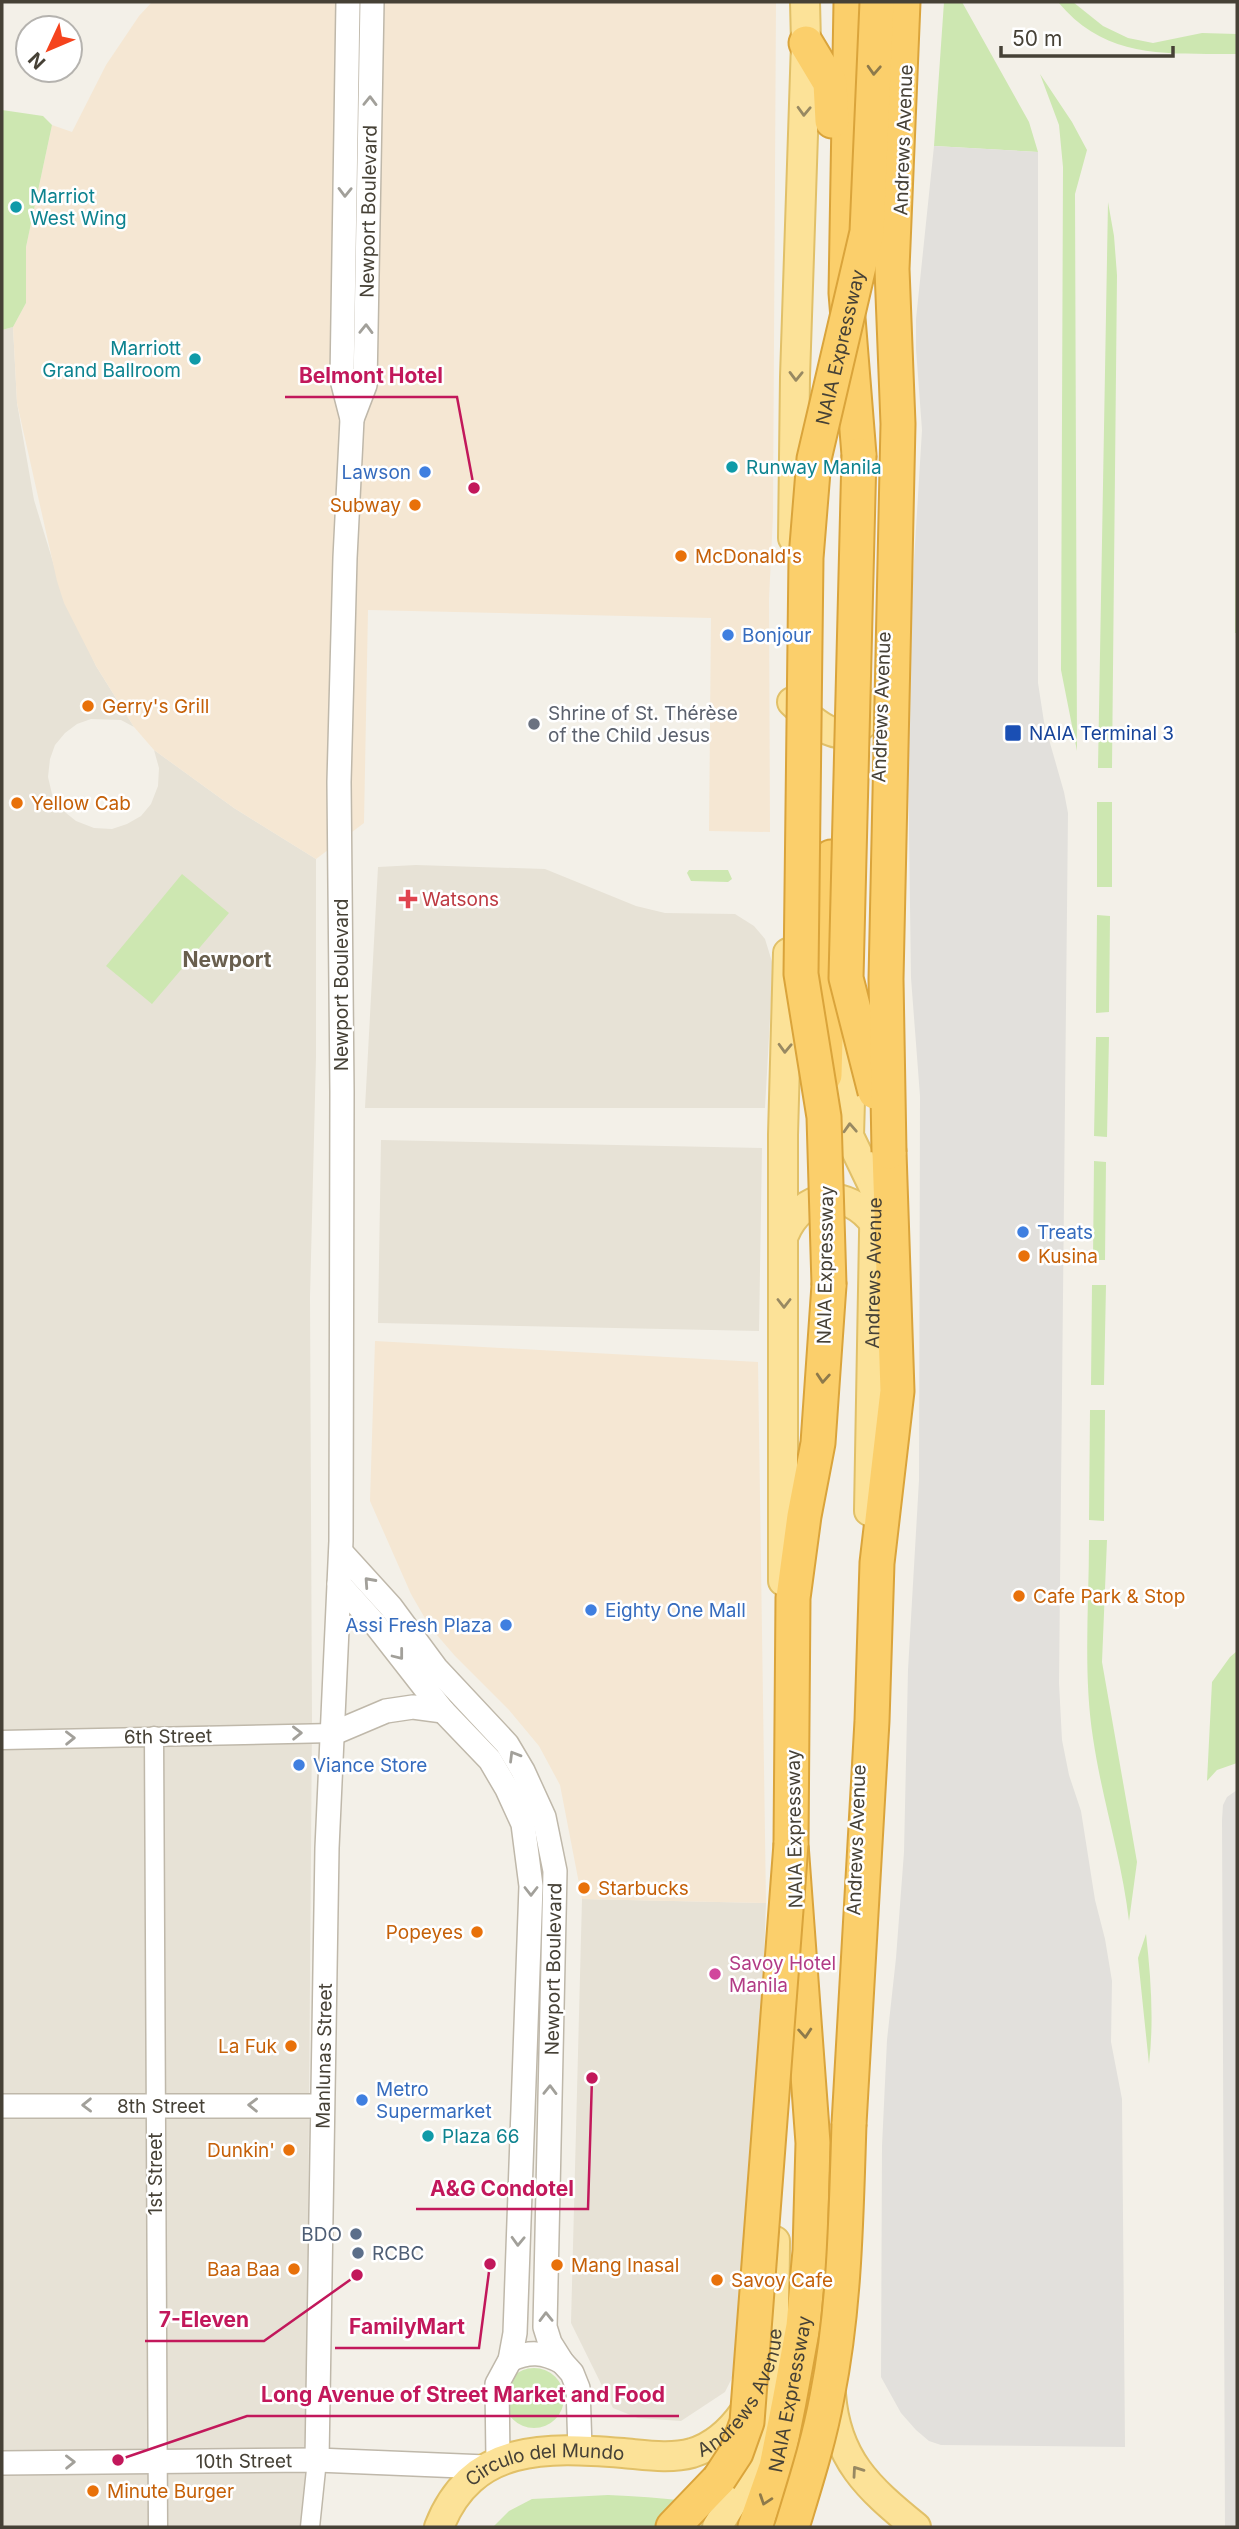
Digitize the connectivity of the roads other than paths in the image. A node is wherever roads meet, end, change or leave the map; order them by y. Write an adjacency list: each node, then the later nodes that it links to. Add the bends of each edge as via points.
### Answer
1 (348, 2): 8 (street, Newport Boulevard, one-way to 8, via 342,380)
2 (372, 2): 8 (street, Newport Boulevard, one-way to 2, via 365,385)
3 (805, 2): 7 (main road, Andrews Avenue)
4 (851, 2): 9 (highway, via 846,293)
5 (877, 2): 13 (highway, NAIA Expressway, one-way to 13, bridge, via 867,232 814,459 806,558 801,974)
6 (905, 2): 11 (main road, Andrews Avenue); 14 (highway, NAIA Expressway, bridge, via 892,269 898,424 886,979)
7 (806, 43): 9 (highway, via 830,83 835,173 830,334); 10 (main road, Andrews Avenue, one-way to 10)
8 (352, 419): 18 (street, Newport Boulevard, via 339,782)
9 (849, 455): 13 (highway, bridge); 14 (highway, bridge, via 846,978)
10 (790, 700): 11 (main road, via 820,728 839,733 864,724); 17 (main road, Andrews Avenue, one-way to 17)
11 (881, 702): 15 (main road, Andrews Avenue, via 875,898)
12 (855, 898): 15 (main road, one-way to 12, via 849,1136)
13 (824, 1117): 24 (highway, NAIA Expressway, one-way to 24, bridge, via 829,1285 818,1443 793,1598)
14 (890, 1152): 44 (highway, NAIA Expressway, bridge, via 897,1391 877,1563 845,2253 827,2399)
15 (875, 1190): 16 (main road, Andrews Avenue)
16 (874, 1224): 17 (main road, via 867,1213 845,1200 819,1200 797,1213); 37 (main road, Andrews Avenue, one-way to 16, via 872,2490 842,2446 833,2413 830,2357 871,1479)
17 (784, 1235): 28 (main road, Andrews Avenue, one-way to 28, via 782,1929)
18 (341, 1552): 19 (street, Newport Boulevard); 30 (street, Newport Boulevard, one-way to 18, via 545,2327 555,1871 544,1817 507,1744 436,1668 391,1607)
19 (339, 1584): 20 (street, Newport Boulevard, one-way to 20); 21 (street, Manlunas Street)
20 (443, 1711): 21 (street, via 413,1707 386,1712); 29 (street, Newport Boulevard, one-way to 29, via 490,1760 507,1789 523,1824 531,1886 515,2333)
21 (334, 1733): 22 (street, 6th Street, one-way to 21); 27 (street, Manlunas Street)
22 (154, 1736): 23 (street, 6th Street, one-way to 22); 25 (street, 1st Street)
23 (2, 1740)
24 (791, 1844): 41 (highway, bridge, via 747,2421 736,2453 719,2479); 43 (highway, NAIA Expressway, one-way to 43, bridge, via 813,2143 810,2251 789,2402 776,2467)
25 (155, 2104): 26 (street, 8th Street, one-way to 26); 27 (street, 8th Street, one-way to 25); 34 (street, 1st Street)
26 (2, 2106)
27 (321, 2106): 33 (street, Manlunas Street)
28 (773, 2350): 32 (main road, Andrews Avenue, via 740,2418 707,2447); 42 (main road, via 760,2453)
29 (510, 2360): 30 (street, via 536,2353); 36 (street, Newport Boulevard, via 497,2384)
30 (562, 2362): 31 (street, Newport Boulevard, via 578,2388)
31 (580, 2449): 32 (main road, Circulo del Mundo); 36 (main road, Circulo del Mundo, via 518,2454)
32 (680, 2456)
33 (317, 2459): 34 (street, 10th Street); 36 (street, 10th Street); 39 (street, Manlunas Street)
34 (157, 2461): 35 (street, 10th Street, one-way to 34); 38 (street, 1st Street)
35 (2, 2463)
36 (492, 2463): 40 (main road, Circulo del Mundo, via 466,2483)
37 (911, 2523)
38 (158, 2527)
39 (310, 2527)
40 (439, 2527)
41 (673, 2527)
42 (716, 2527)
43 (755, 2527)
44 (792, 2527)

